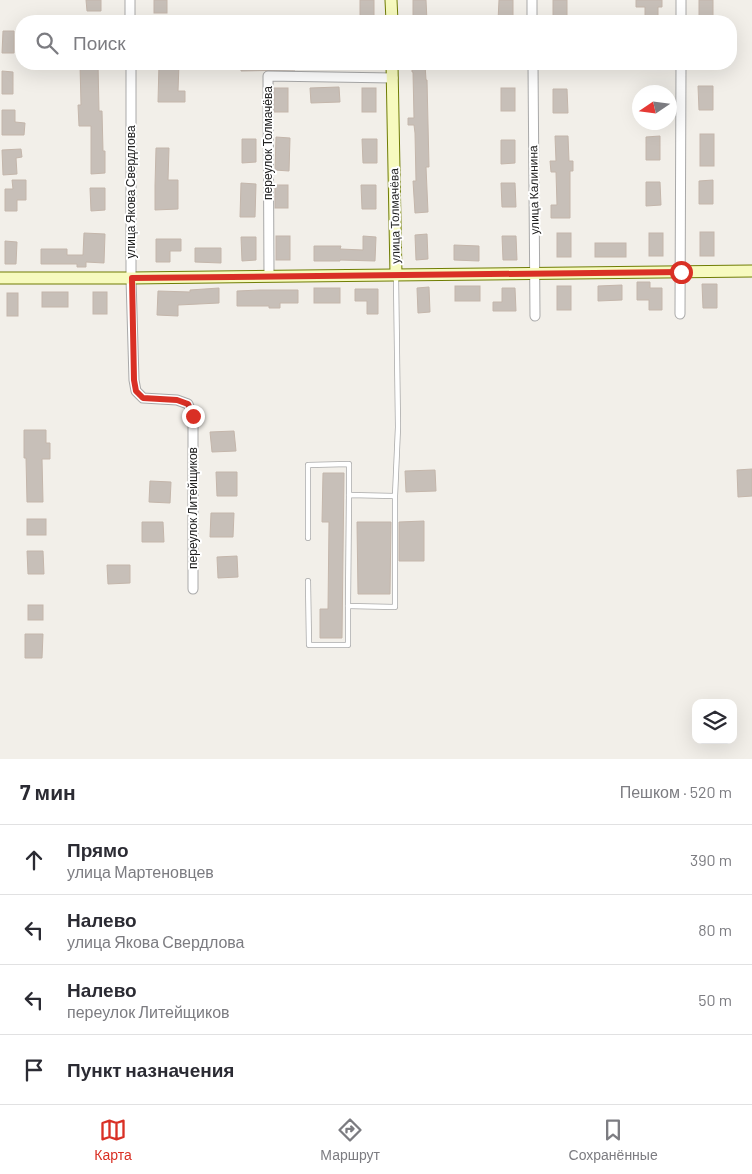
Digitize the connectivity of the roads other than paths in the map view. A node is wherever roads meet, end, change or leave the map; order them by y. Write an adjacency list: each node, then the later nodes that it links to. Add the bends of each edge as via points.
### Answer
1 (130, 0): 5 (street)
2 (391, 0): 6 (street)
3 (532, 0): 7 (street)
4 (680, 0): 8 (street)
5 (130, 15)
6 (392, 15)
7 (532, 15)
8 (680, 15)
9 (131, 70): 20 (street, улица Якова Свердлова)
10 (392, 70): 13 (street, улица Толмачёва)
11 (533, 70): 16 (street, улица Калинина)
12 (681, 70): 15 (street)
13 (393, 78): 17 (street, улица Толмачёва); 18 (street, переулок Толмачёва, via 268,76)
14 (752, 271): 15 (street)
15 (681, 272): 16 (street); 21 (street)
16 (535, 273): 17 (street); 22 (street, улица Калинина)
17 (396, 275): 18 (street); 25 (lane, улица Толмачёва, via 398,427)
18 (269, 276): 20 (street)
19 (0, 278): 20 (street)
20 (132, 278): 23 (street, улица Якова Свердлова)
21 (680, 314)
22 (535, 316)
23 (134, 380): 28 (street, переулок Литейщиков, via 136,391 143,398 177,400 188,404 193,416)
24 (350, 495): 25 (lane); 26 (lane, via 349,464 308,464); 29 (lane)
25 (395, 496): 29 (lane, улица Толмачёва, via 395,607)
26 (308, 538)
27 (308, 581): 29 (lane, via 309,645 348,645)
28 (193, 589)
29 (348, 606)

